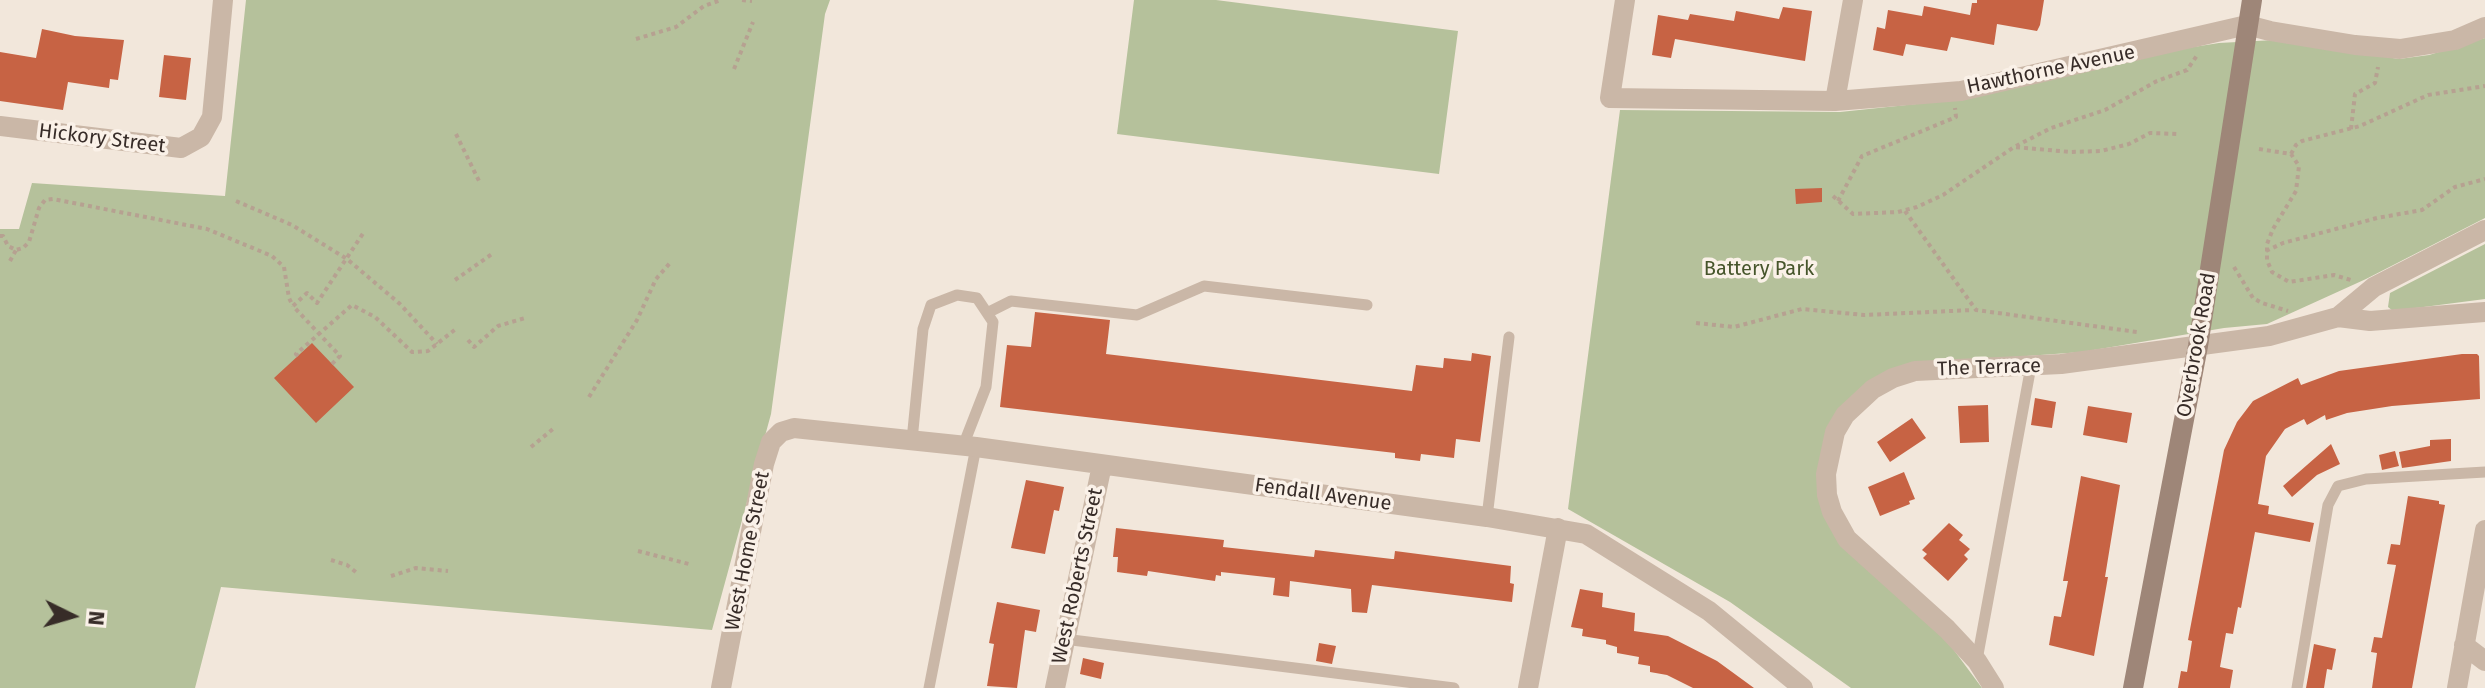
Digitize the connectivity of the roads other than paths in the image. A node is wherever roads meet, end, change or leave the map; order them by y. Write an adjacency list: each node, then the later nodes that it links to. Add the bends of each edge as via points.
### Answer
1 (223, 0): 8 (street, Hickory Street, via 212,117 201,137 181,148)
2 (1625, 0): 7 (street, Hawthorne Avenue, via 1610,98)
3 (1853, 0): 7 (street)
4 (2252, 0): 5 (street, Overbrook Road)
5 (2247, 25): 6 (street, Hawthorne Avenue, via 2400,49 2455,40); 7 (street, Hawthorne Avenue, via 1961,91); 15 (street, Overbrook Road)
6 (2485, 27)
7 (1835, 101)
8 (0, 126)
9 (2485, 230): 13 (street, via 2374,287)
10 (1367, 305): 12 (lane, via 1204,286 1137,315 1011,301)
11 (2485, 312): 13 (street, The Terrace, via 2370,321)
12 (987, 313): 18 (lane, via 977,298 967,296 931,305 923,329); 19 (lane, via 993,322 986,387)
13 (2338, 317): 15 (street, The Terrace, via 2269,336)
14 (1509, 337): 22 (lane)
15 (2198, 346): 16 (street, The Terrace); 36 (street, Overbrook Road)
16 (2031, 366): 27 (lane); 27 (street, The Terrace, via 1915,371 1893,378 1845,415 1828,456 1827,495 1847,539)
17 (794, 428): 18 (street, Fendall Avenue); 29 (street, West Home Street, via 771,442 764,464)
18 (912, 440): 19 (street, Fendall Avenue)
19 (970, 446): 20 (street, Fendall Avenue); 30 (lane)
20 (1102, 465): 22 (street, Fendall Avenue); 25 (street, West Roberts Street)
21 (2485, 472): 37 (lane, via 2366,479 2338,486 2328,505)
22 (1487, 517): 23 (street, Fendall Avenue)
23 (1558, 528): 33 (street); 34 (street, Fendall Avenue, via 1586,534 1709,611)
24 (2485, 530): 26 (street)
25 (1064, 639): 31 (street, West Roberts Street); 32 (lane)
26 (2464, 645): 28 (street); 38 (street)
27 (1977, 661): 35 (street, The Terrace)
28 (2485, 661)
29 (721, 688)
30 (929, 688)
31 (1055, 688)
32 (1454, 688)
33 (1528, 688)
34 (1803, 688)
35 (1994, 688)
36 (2133, 688)
37 (2297, 688)
38 (2457, 688)

